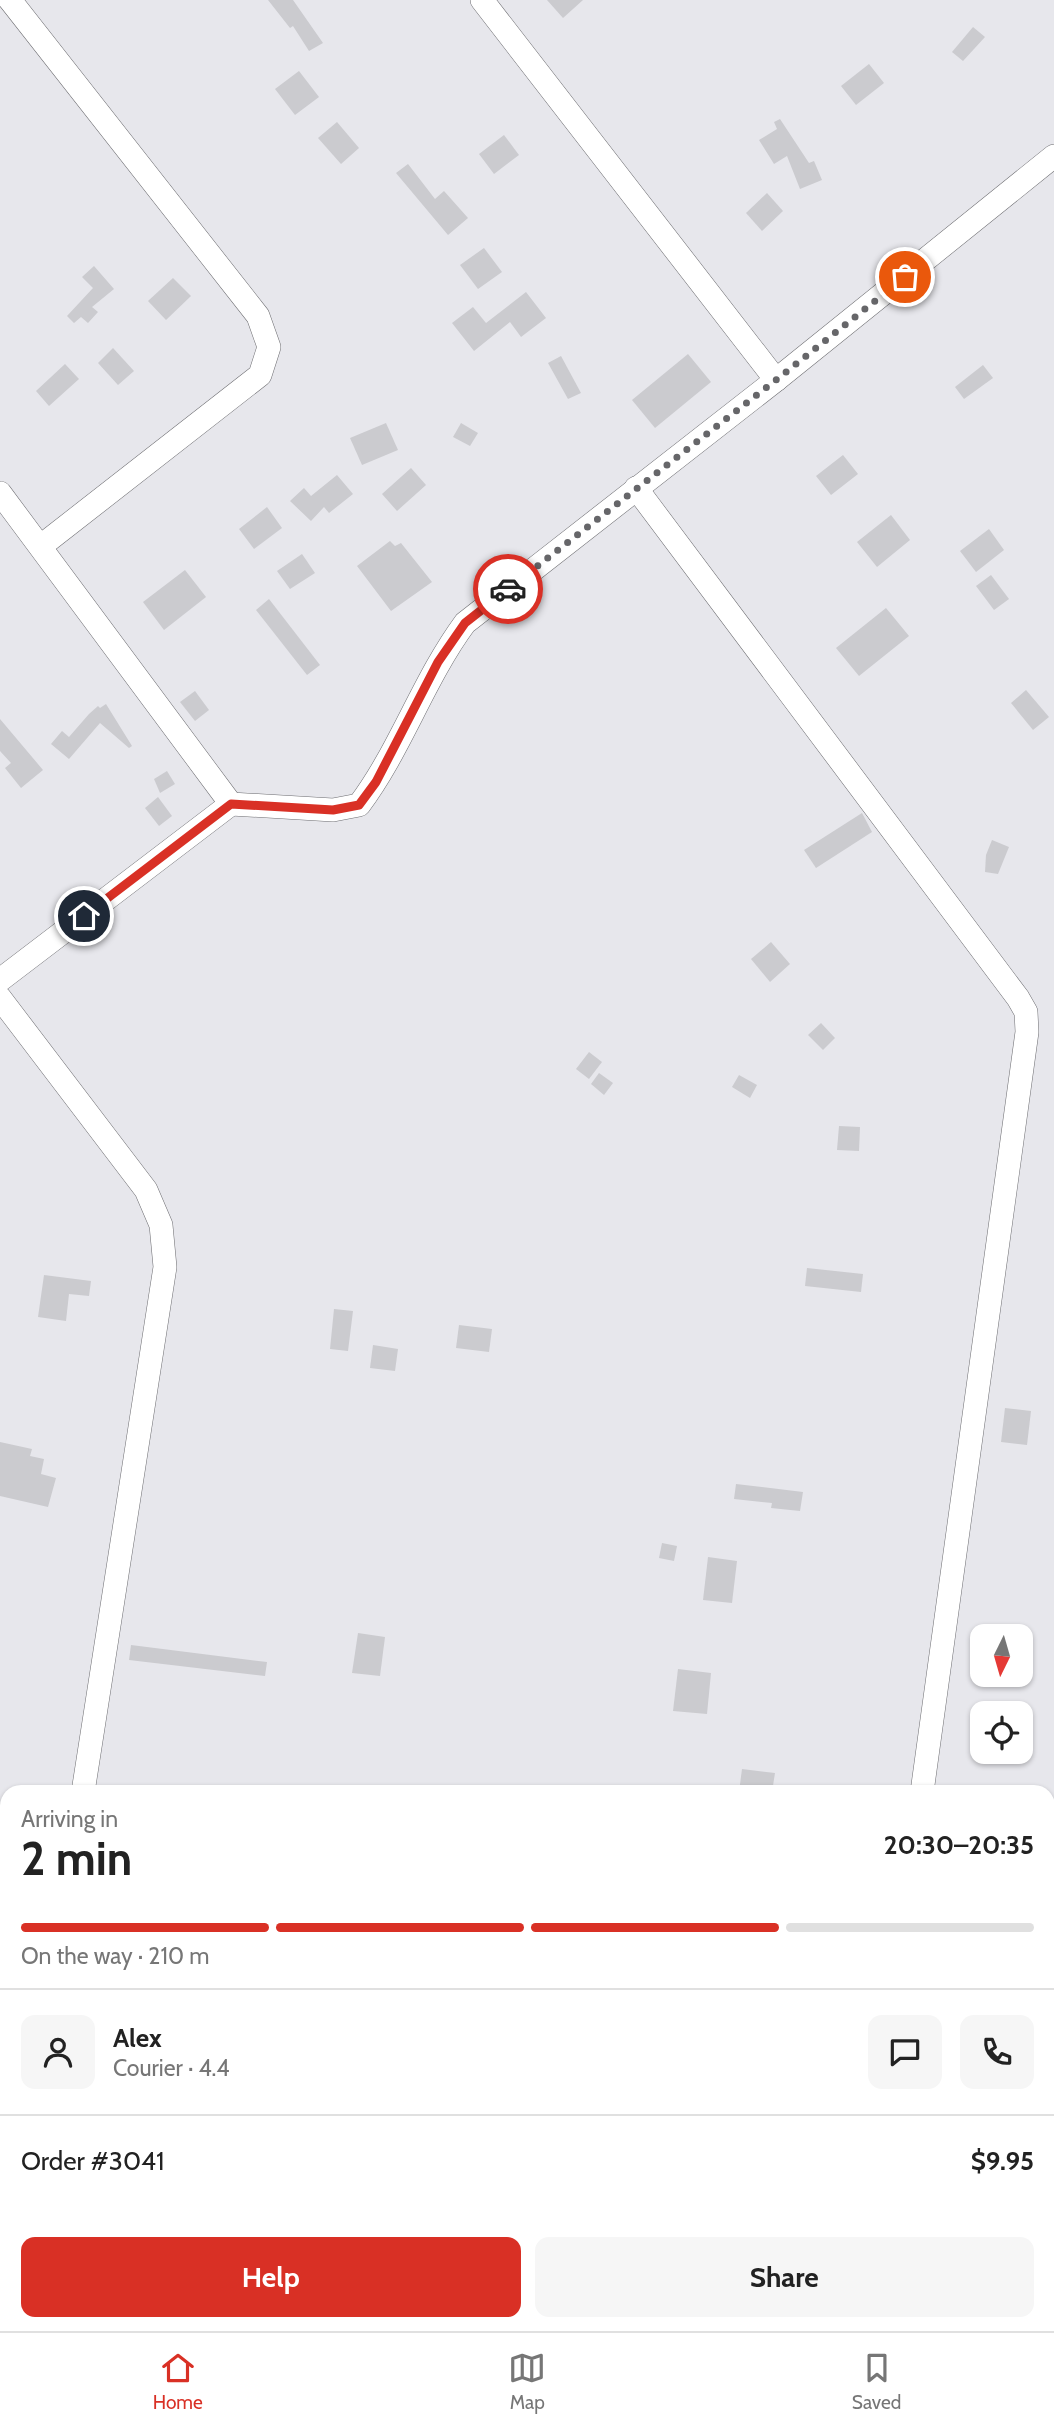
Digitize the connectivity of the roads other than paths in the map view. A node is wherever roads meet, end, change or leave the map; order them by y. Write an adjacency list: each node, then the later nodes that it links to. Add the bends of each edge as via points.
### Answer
1 (10, 0): 7 (street, via 258,316 268,347 260,374)
2 (482, 0): 4 (street)
3 (1054, 156): 4 (street)
4 (776, 380): 5 (street)
5 (636, 488): 8 (street, via 465,623 438,662 376,782 359,805 333,810); 12 (street, via 1026,1012 1027,1032)
6 (0, 493): 7 (street)
7 (41, 546): 8 (street)
8 (231, 804): 9 (street)
9 (0, 980)
10 (0, 998): 11 (street, via 145,1190 161,1225 165,1267)
11 (84, 1785)
12 (923, 1785)

